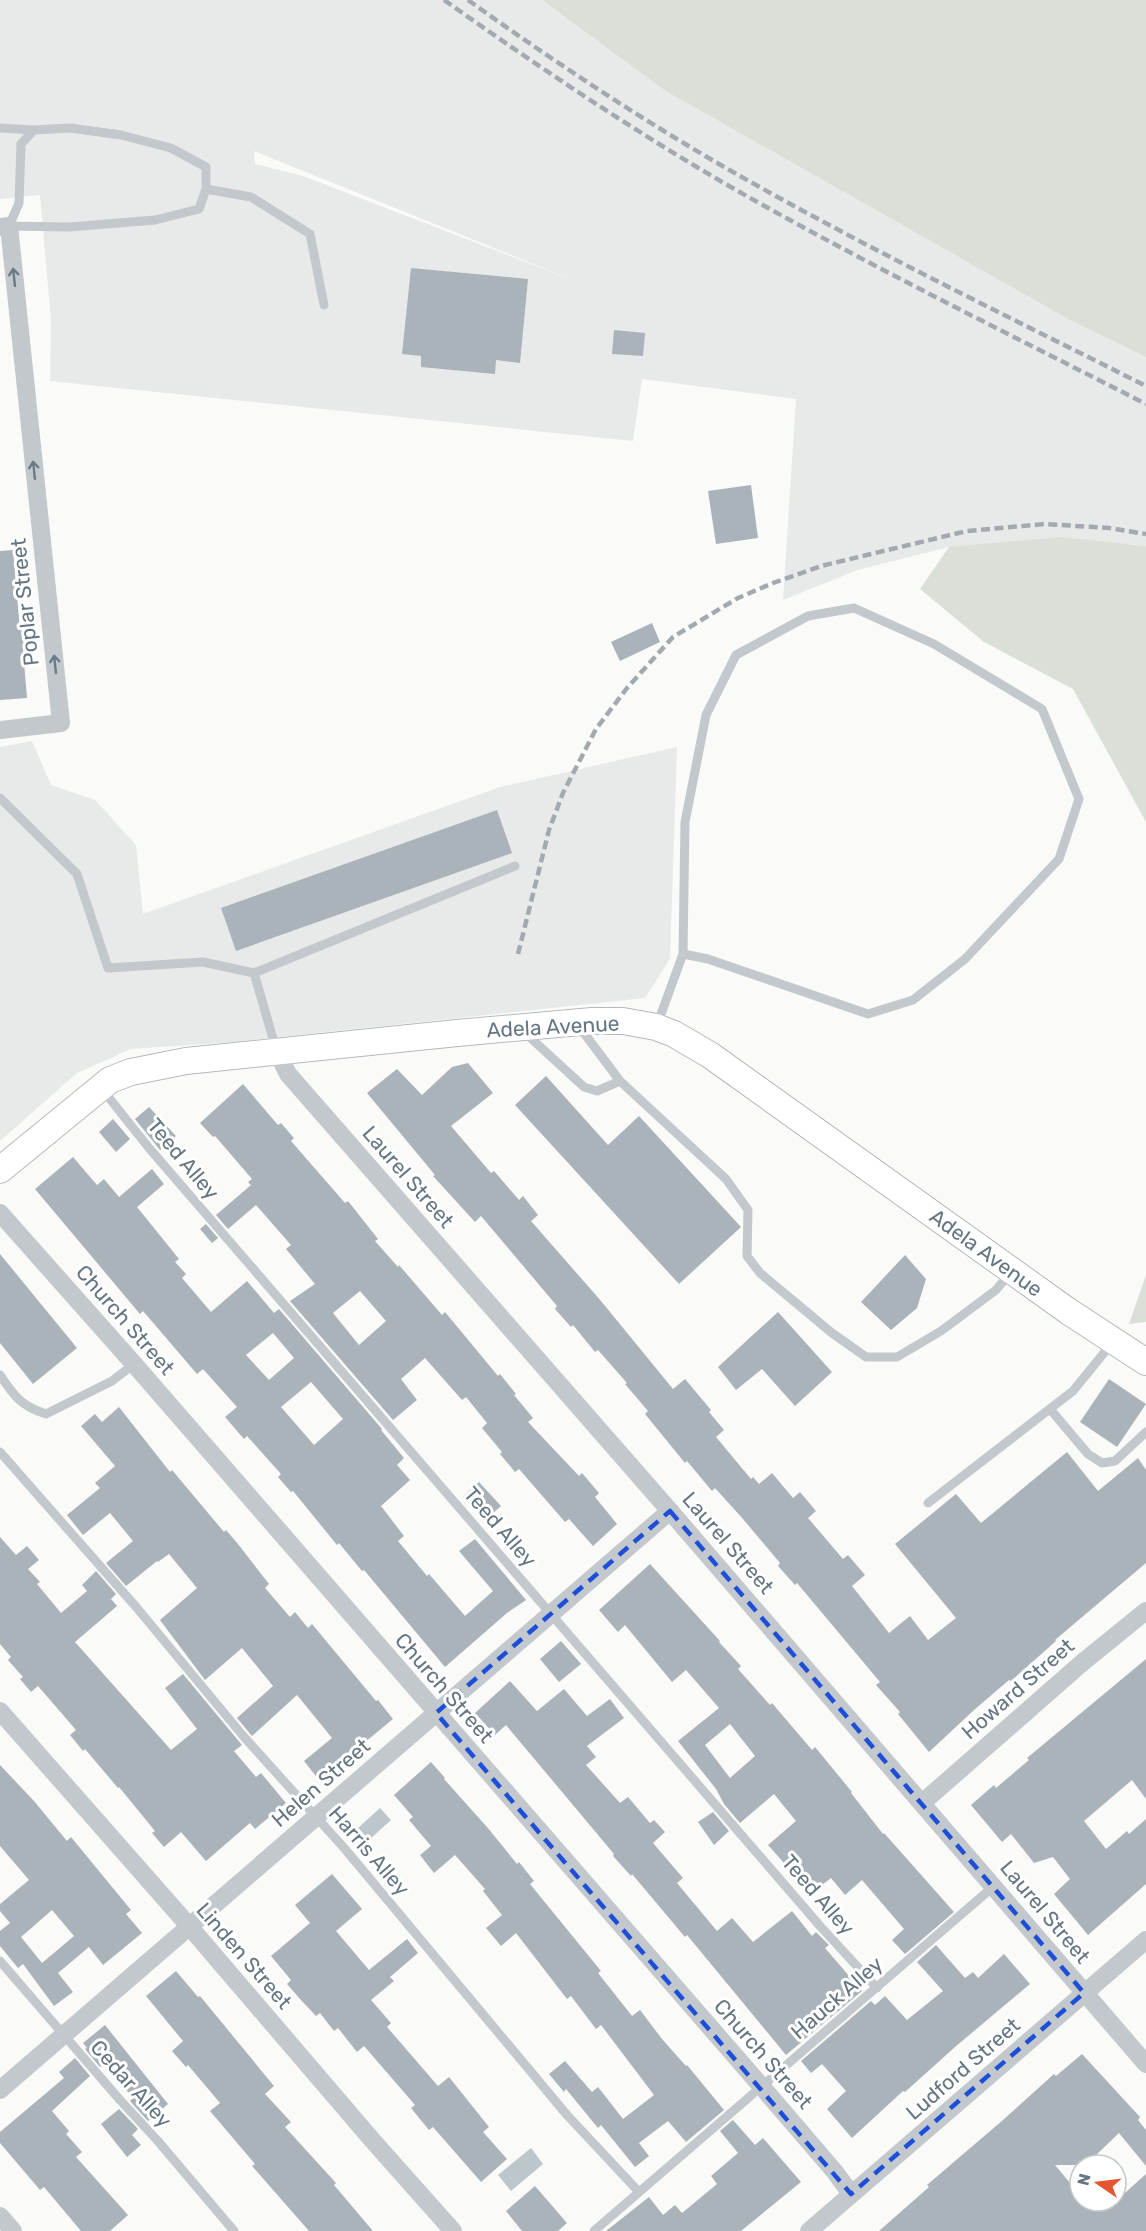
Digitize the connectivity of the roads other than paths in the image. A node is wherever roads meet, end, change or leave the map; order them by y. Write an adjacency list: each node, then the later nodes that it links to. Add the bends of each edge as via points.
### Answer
1 (0, 128): 2 (lane)
2 (34, 130): 3 (lane, via 70,128 121,135 171,148 206,167); 4 (lane, via 21,144 20,202)
3 (206, 189): 4 (lane, via 199,209 155,220 70,227); 5 (lane, via 251,197 310,234)
4 (4, 226): 6 (street, Poplar Street, one-way to 4, via 61,723)
5 (324, 305)
6 (0, 730)
7 (0, 798): 10 (lane, via 77,874 108,968 203,962)
8 (515, 866): 10 (lane)
9 (683, 954): 9 (lane, via 685,822 706,715 736,655 808,616 854,608 934,644 1042,709 1079,799 1059,859 965,959 913,1000 868,1014); 13 (lane)
10 (254, 973): 14 (lane)
11 (576, 1023): 12 (street, Adela Avenue); 13 (street, Adela Avenue, via 623,1021); 15 (lane)
12 (519, 1027): 14 (street, Adela Avenue); 15 (lane, via 584,1087 597,1091)
13 (656, 1027): 19 (street, Adela Avenue, via 710,1055)
14 (277, 1052): 16 (street, Adela Avenue, via 164,1065 131,1072); 28 (street, Laurel Street, via 288,1074)
15 (620, 1081): 19 (lane, via 726,1179 748,1210 747,1256 760,1274 866,1357 897,1356 941,1331 996,1290)
16 (100, 1087): 17 (street, Adela Avenue); 30 (lane, Teed Alley, via 148,1148)
17 (0, 1170)
18 (0, 1213): 22 (street, Church Street)
19 (1012, 1271): 20 (street, Adela Avenue)
20 (1114, 1341): 21 (street, Adela Avenue); 24 (lane, via 1073,1391)
21 (1146, 1361)
22 (134, 1364): 23 (lane, via 112,1381 46,1414 16,1399); 32 (street, Church Street)
23 (0, 1375)
24 (1050, 1409): 25 (lane, via 1088,1454 1102,1463 1115,1461); 27 (lane)
25 (1146, 1432)
26 (0, 1452): 34 (lane, Harris Alley)
27 (928, 1503)
28 (670, 1510): 30 (street, Helen Street); 33 (street, Laurel Street)
29 (1146, 1611): 33 (street, Howard Street)
30 (551, 1614): 32 (street, Helen Street); 39 (lane, Teed Alley)
31 (0, 1711): 36 (street, Linden Street)
32 (436, 1713): 34 (street, Helen Street); 43 (street, Church Street)
33 (922, 1803): 35 (street, Laurel Street)
34 (316, 1817): 36 (street, Helen Street); 45 (lane, Harris Alley, via 567,2115)
35 (994, 1886): 39 (lane, Hauck Alley); 40 (street, Laurel Street)
36 (189, 1926): 41 (street, Helen Street); 50 (street, Linden Street)
37 (1146, 1940): 40 (street, Ludford Street)
38 (0, 1961): 41 (lane, Cedar Alley)
39 (877, 1988): 43 (lane, Hauck Alley)
40 (1084, 1993): 42 (street, Laurel Street); 46 (street, Ludford Street)
41 (64, 2035): 44 (street, Helen Street); 49 (lane, Cedar Alley)
42 (1146, 2064)
43 (762, 2087): 45 (lane, Hauck Alley); 46 (street, Church Street)
44 (0, 2090)
45 (639, 2192): 51 (lane, Hauck Alley)
46 (851, 2194): 52 (street, Ludford Street)
47 (0, 2216): 48 (street)
48 (13, 2231)
49 (234, 2231)
50 (453, 2231)
51 (594, 2231)
52 (809, 2231)

